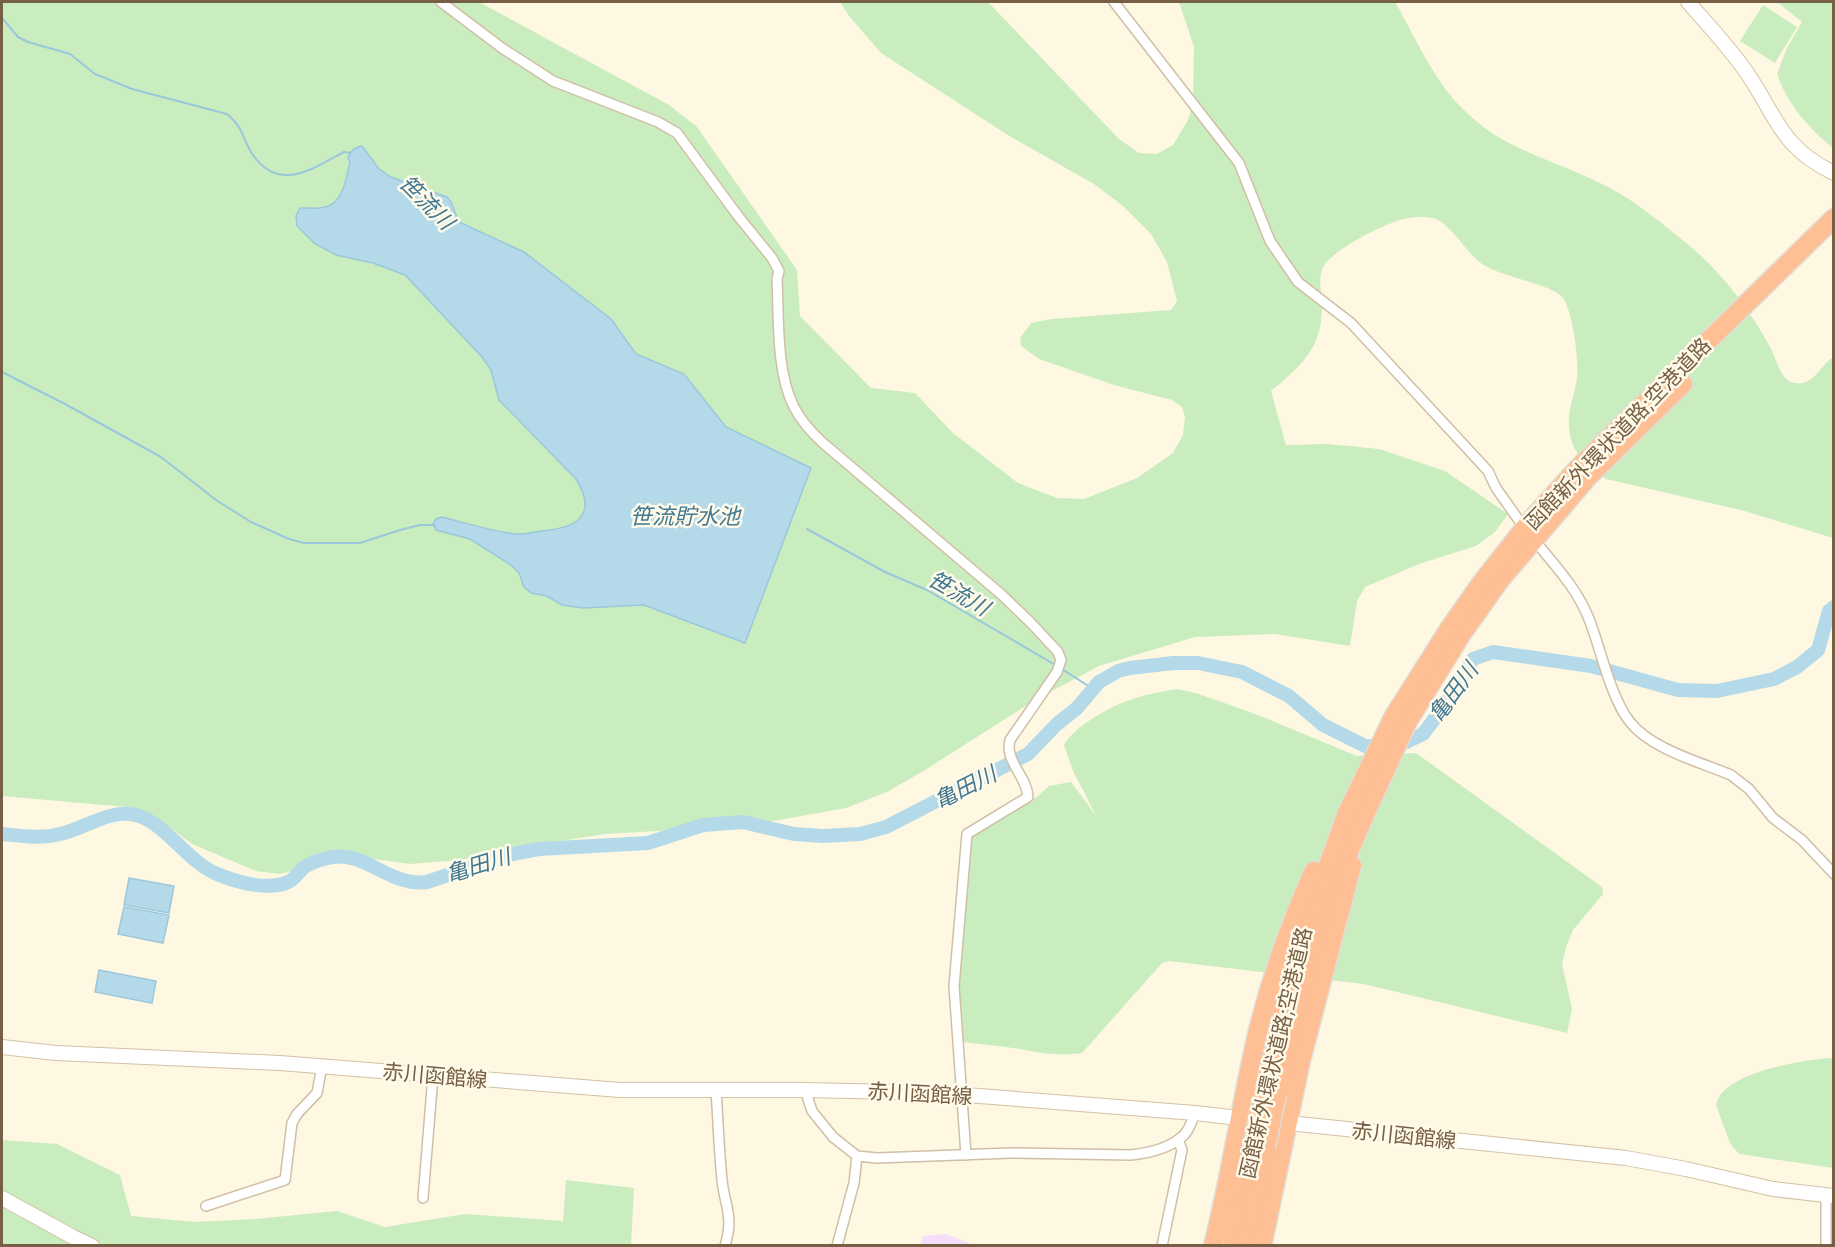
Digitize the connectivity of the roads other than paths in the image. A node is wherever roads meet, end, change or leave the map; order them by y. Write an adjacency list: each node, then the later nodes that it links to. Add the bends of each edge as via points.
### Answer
1 (441, 2): 17 (street, via 553,81 658,122 684,140 779,271 781,357 793,406 801,419 823,443 1002,595 1058,652 1059,668 1008,745 1010,757 1028,788 1028,797 967,834 954,986)
2 (1114, 2): 7 (street, via 1239,163 1270,241 1298,282 1351,323 1488,471)
3 (1688, 2): 4 (main road, via 1748,75 1783,134 1797,149)
4 (1833, 173)
5 (1833, 218): 9 (highway, 函館新外環状道路;空港道路, via 1577,469 1530,522 1482,582)
6 (1833, 235): 9 (highway, 函館新外環状道路;空港道路, via 1588,477 1538,533)
7 (1518, 519)
8 (1540, 547): 11 (street, via 1577,594 1630,723 1653,742 1742,782 1768,813 1802,840)
9 (1401, 719): 10 (highway, 函館新外環状道路;空港道路)
10 (1355, 816): 19 (highway, via 1317,865 1301,899 1255,1044); 20 (highway); 22 (highway, 函館新外環状道路;空港道路, bridge, via 1295,957)
11 (1833, 874)
12 (2, 1047): 13 (main road, 赤川函館線)
13 (322, 1066): 14 (main road, 赤川函館線); 28 (street, via 317,1093 292,1123 285,1180)
14 (433, 1076): 15 (main road, 赤川函館線, via 620,1090); 27 (street)
15 (716, 1090): 16 (main road, 赤川函館線); 30 (street, via 722,1184 730,1229)
16 (805, 1090): 17 (main road, 赤川函館線); 24 (street, via 812,1111 833,1137)
17 (962, 1094): 18 (main road, 赤川函館線); 23 (street)
18 (1195, 1113): 19 (main road, 赤川函館線); 21 (street)
19 (1241, 1119): 20 (main road, 赤川函館線); 33 (highway)
20 (1286, 1123): 25 (main road, 赤川函館線, via 1626,1158 1773,1189); 36 (highway)
21 (1178, 1140): 23 (street, via 1157,1150 1131,1155); 32 (street, via 1182,1150)
22 (1259, 1148): 34 (highway, 函館新外環状道路;空港道路); 35 (highway, 函館新外環状道路;空港道路)
23 (966, 1155): 24 (street)
24 (857, 1156): 31 (street)
25 (1830, 1196): 37 (street)
26 (2, 1198): 29 (main road)
27 (423, 1198)
28 (206, 1206)
29 (92, 1245)
30 (725, 1245)
31 (837, 1245)
32 (1162, 1245)
33 (1214, 1245)
34 (1233, 1245)
35 (1245, 1245)
36 (1262, 1245)
37 (1826, 1245)

